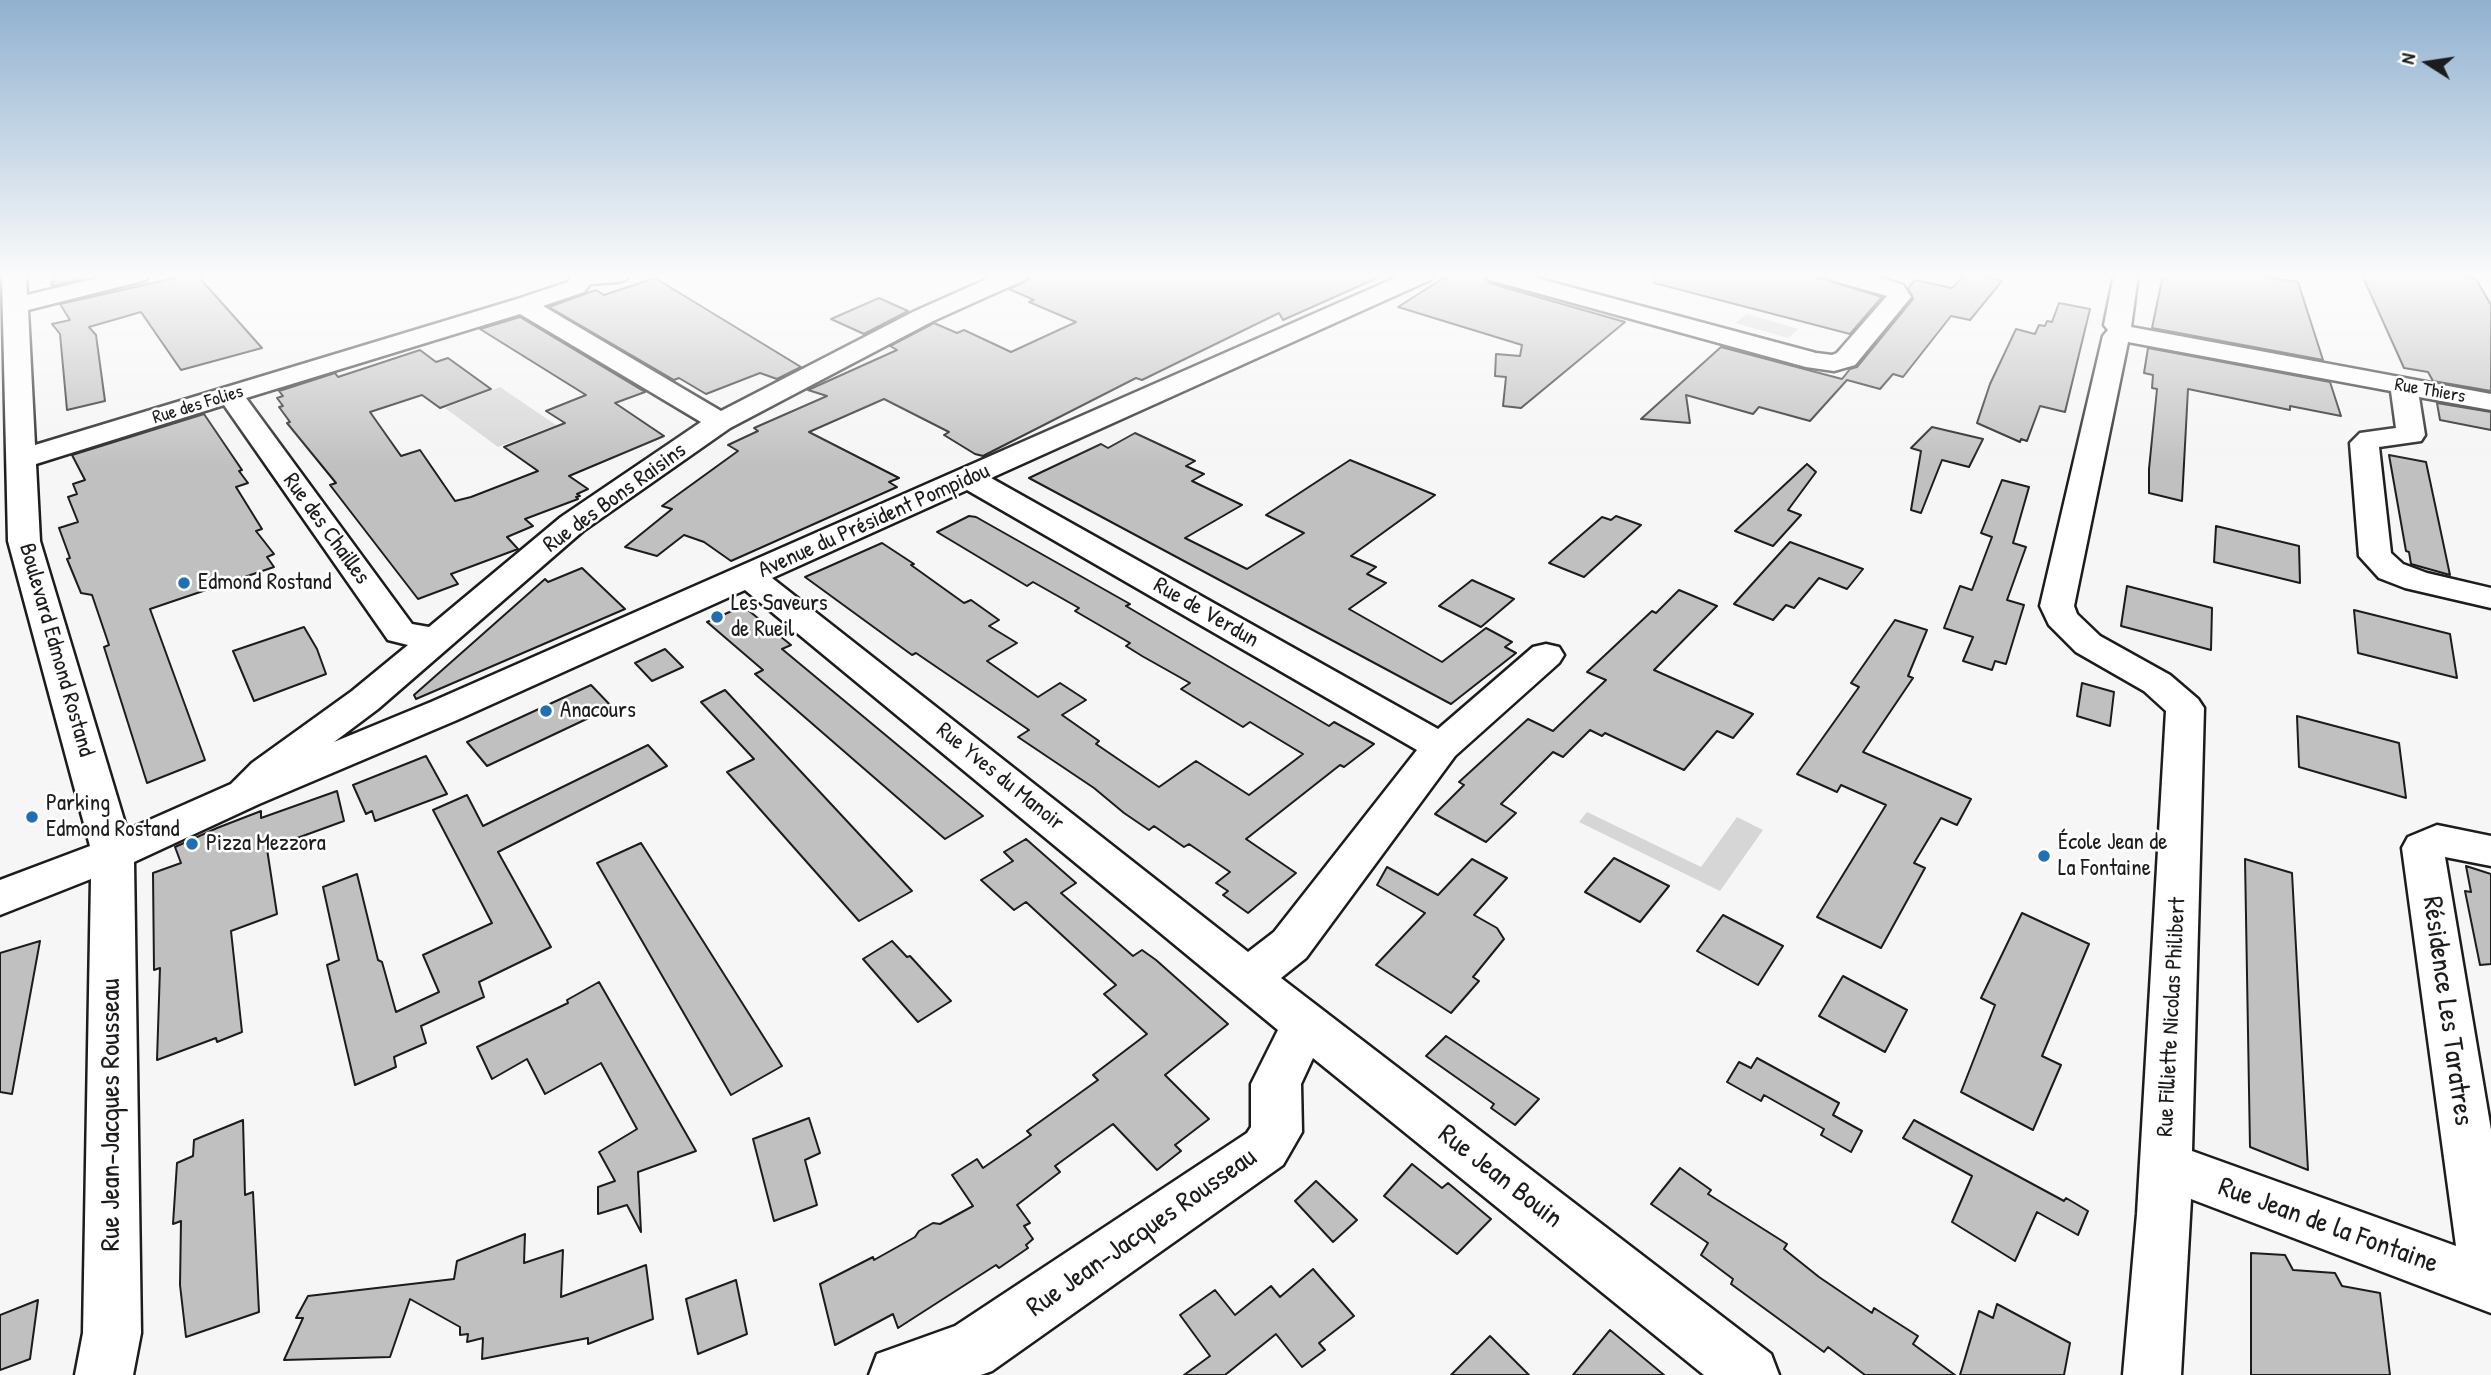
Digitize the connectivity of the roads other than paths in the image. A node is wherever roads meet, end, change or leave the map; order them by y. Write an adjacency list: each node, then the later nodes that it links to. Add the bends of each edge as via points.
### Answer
1 (16, 339): 14 (street, Boulevard Edmond Rostand)
2 (412, 339): 11 (street, Rue des Folies)
3 (581, 339): 13 (street)
4 (884, 339): 13 (street, Rue des Bons Raisins)
5 (1280, 339): 15 (street, Avenue du Président Pompidou)
6 (1737, 339): 7 (street, via 1834,363 1846,359)
7 (1863, 339)
8 (2115, 339): 29 (street, Rue Filliette Nicolas Philibert, via 2057,606 2061,618 2088,644 2157,683 2185,708)
9 (2154, 339): 10 (street, Rue Thiers)
10 (2404, 387): 12 (street, Rue Thiers); 17 (street, via 2412,435 2364,443 2375,556 2391,571)
11 (230, 395): 14 (street, Rue des Folies); 18 (street, Rue des Chailles, via 400,632)
12 (2491, 402)
13 (720, 422): 18 (street, Rue des Bons Raisins, via 572,524)
14 (20, 459): 25 (street, Boulevard Edmond Rostand, via 24,541)
15 (970, 479): 16 (street, Avenue du Président Pompidou); 22 (street, Rue de Verdun)
16 (749, 576): 21 (street, Avenue du Président Pompidou); 27 (street, Rue Yves du Manoir)
17 (2491, 598)
18 (437, 640): 20 (street, Rue des Bons Raisins)
19 (1546, 655): 22 (street)
20 (365, 700): 21 (street); 23 (street, Rue des Bons Raisins, via 266,773)
21 (408, 725): 23 (street, Avenue du Président Pompidou)
22 (1441, 747): 27 (street, via 1290,945)
23 (245, 794): 25 (street, Rue des Bons Raisins)
24 (2491, 851): 30 (street, Résidence Les Taratres, via 2437,840 2423,848)
25 (113, 854): 26 (street, Rue des Bons Raisins); 31 (street, Rue Jean-Jacques Rousseau, via 112,1333)
26 (0, 898)
27 (1250, 978): 28 (street, Rue Jean Bouin)
28 (1305, 1023): 32 (street, Rue Jean-Jacques Rousseau, via 1276,1084 1276,1132 1265,1149 971,1350); 33 (street, Rue Jean Bouin)
29 (2165, 1165): 30 (street, Rue Jean de la Fontaine); 34 (street, Rue Filliette Nicolas Philibert)
30 (2490, 1286)
31 (104, 1375)
32 (898, 1375)
33 (1750, 1375)
34 (2152, 1375)

